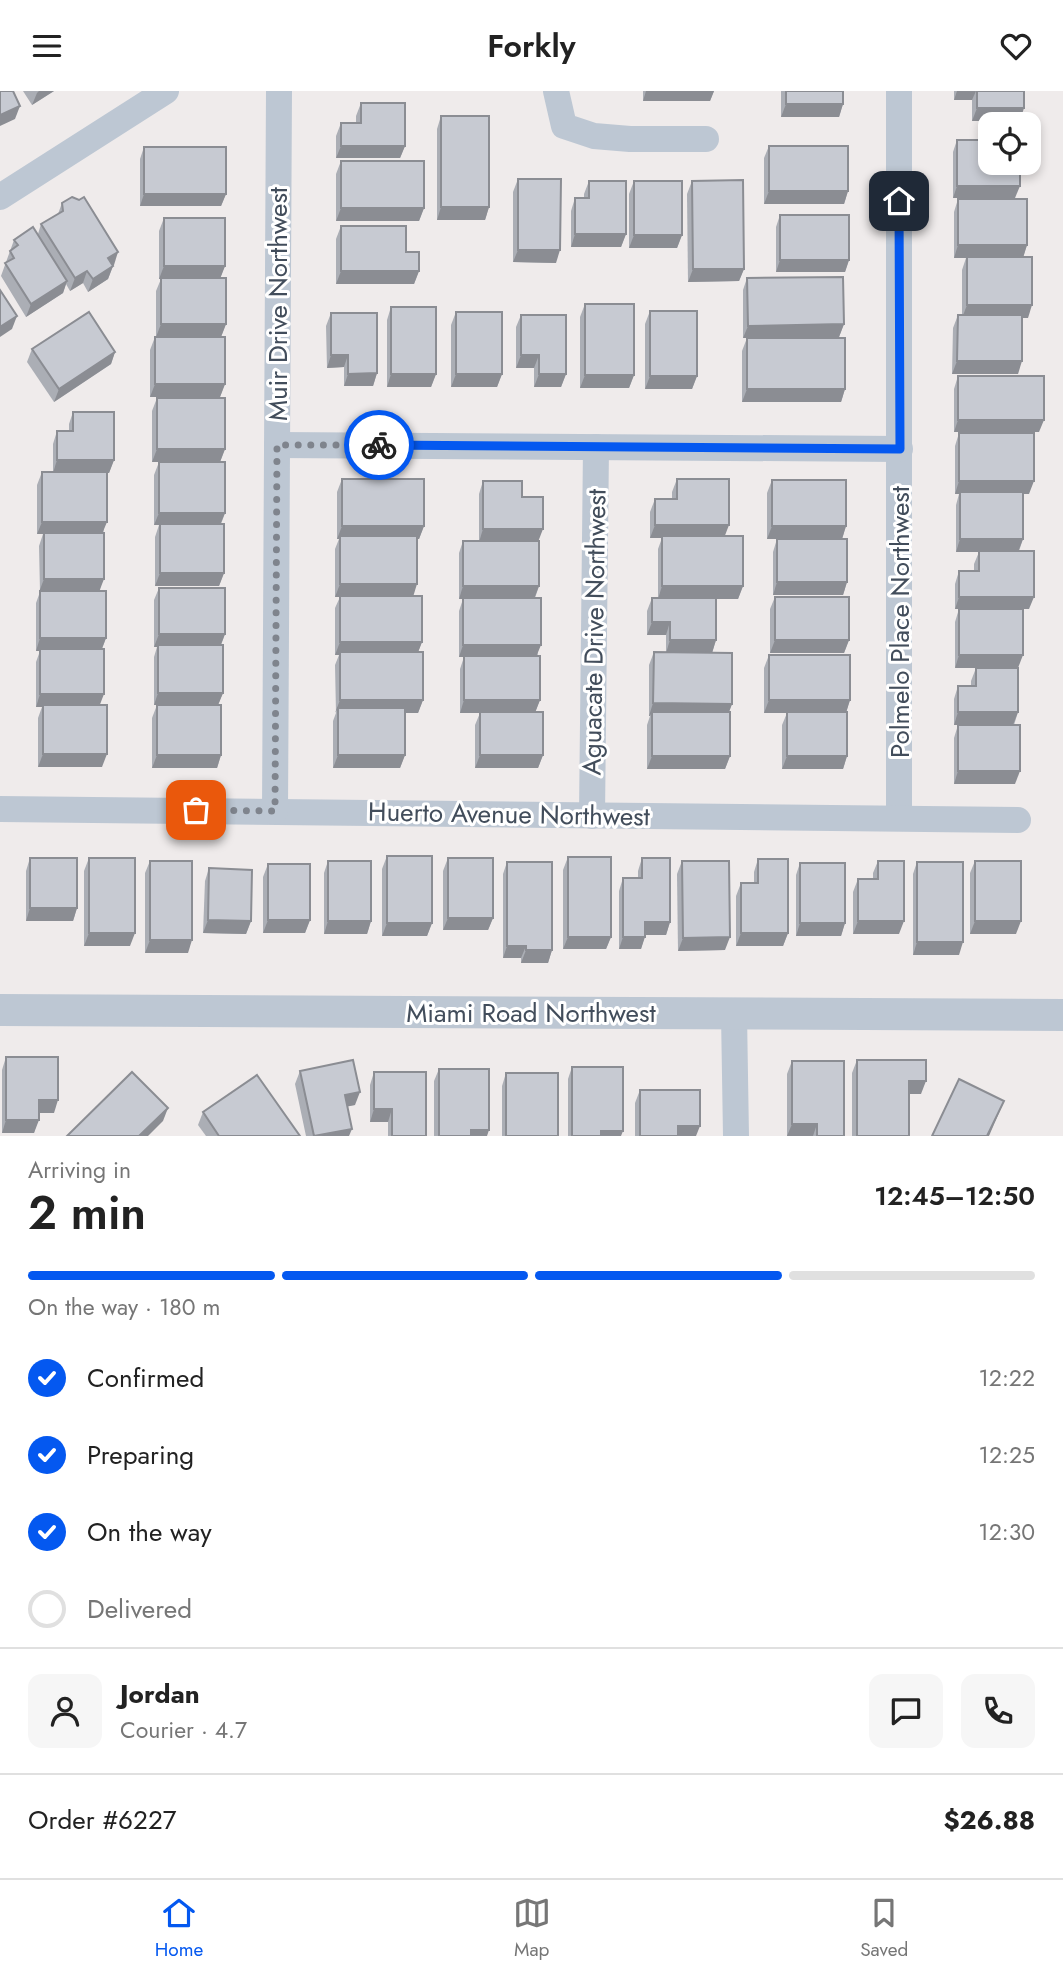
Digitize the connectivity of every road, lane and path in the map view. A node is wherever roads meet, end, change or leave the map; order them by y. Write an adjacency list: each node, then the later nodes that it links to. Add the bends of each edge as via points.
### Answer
1 (166, 91): 6 (street)
2 (279, 91): 7 (street, Muir Drive Northwest)
3 (556, 91): 5 (street, via 564,126 594,136)
4 (899, 91): 9 (street, Polmelo Place Northwest)
5 (706, 139)
6 (0, 197)
7 (277, 445): 8 (street); 11 (street, Muir Drive Northwest)
8 (596, 447): 9 (street); 12 (street, Aguacate Drive Northwest)
9 (900, 449): 13 (street, Polmelo Place Northwest)
10 (0, 809): 11 (street, Huerto Avenue Northwest)
11 (275, 811): 12 (street, Huerto Avenue Northwest)
12 (593, 816): 13 (street, Huerto Avenue Northwest)
13 (899, 818): 14 (street, Huerto Avenue Northwest)
14 (1018, 820)
15 (0, 1010): 16 (street, Miami Road Northwest)
16 (734, 1014): 17 (street, Miami Road Northwest); 18 (street)
17 (1063, 1015)
18 (736, 1136)

